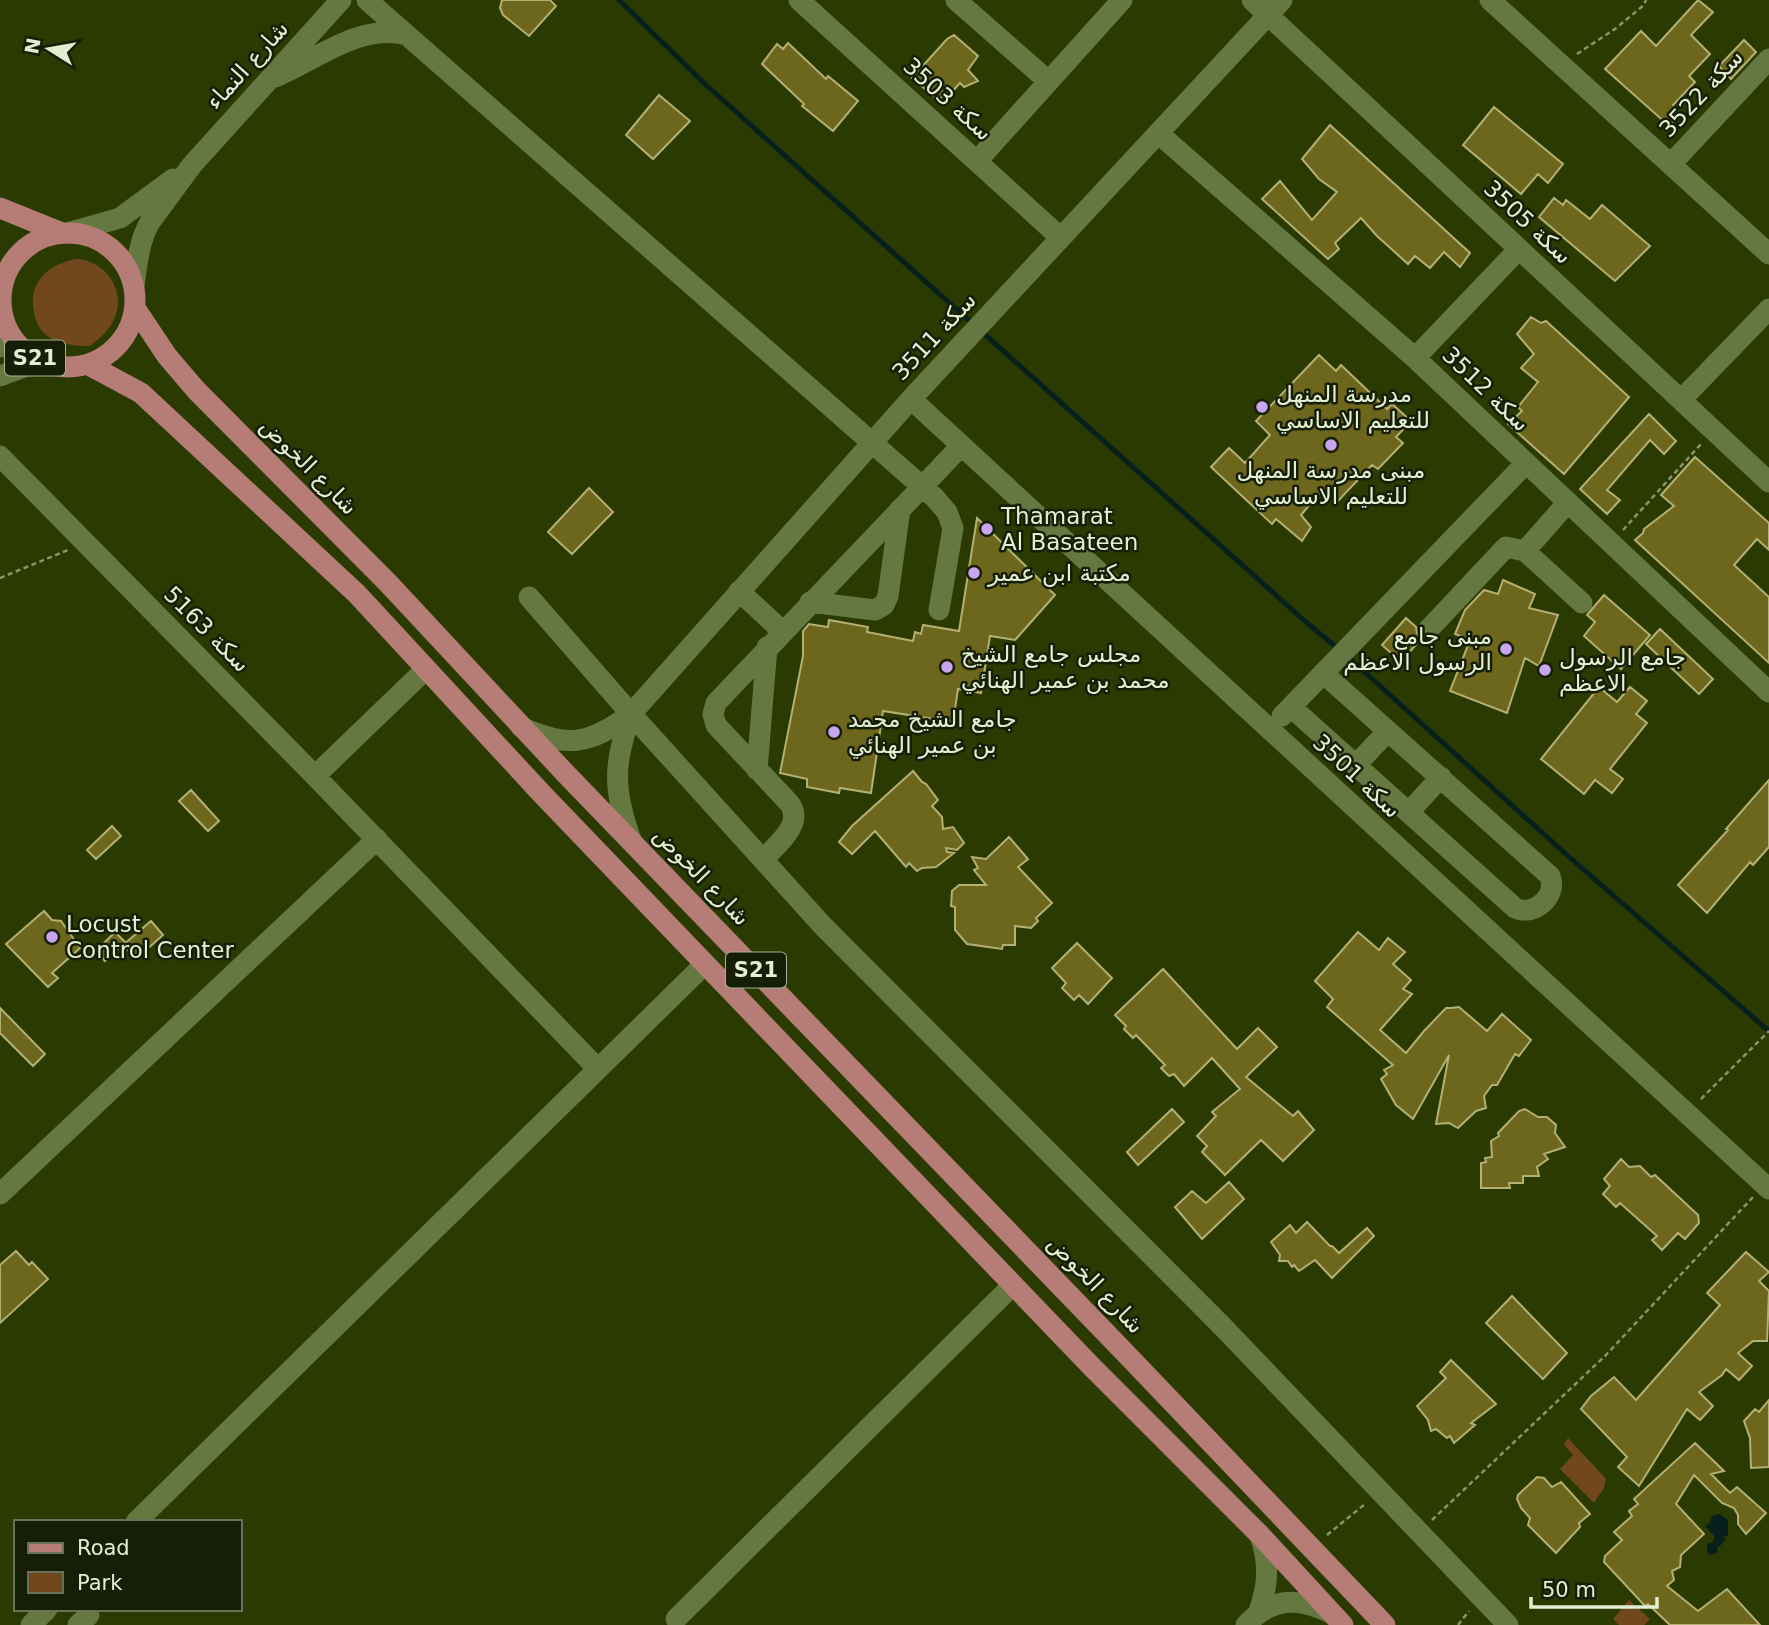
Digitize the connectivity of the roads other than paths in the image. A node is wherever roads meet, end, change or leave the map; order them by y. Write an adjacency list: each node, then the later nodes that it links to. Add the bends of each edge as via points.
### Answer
1 (341, 0): 11 (street, شارع النماء)
2 (367, 0): 9 (street)
3 (799, 0): 14 (street, سكة 3503)
4 (956, 0): 12 (street)
5 (1122, 0): 12 (street)
6 (1252, 0): 8 (street, سكة 3505)
7 (1490, 0): 15 (street)
8 (1275, 8): 13 (street, سكة 3511); 20 (street, سكة 3505)
9 (408, 35): 11 (street, via 392,31 358,37); 34 (street)
10 (1769, 59): 15 (street, سكة 3522)
11 (270, 79): 16 (street, شارع النماء)
12 (1048, 81): 14 (street)
13 (1158, 133): 19 (street, سكة 3511); 28 (street, سكة 3512)
14 (977, 161): 19 (street, سكة 3503)
15 (1671, 164): 21 (street)
16 (192, 165): 18 (street, via 120,218); 22 (street, via 145,231)
17 (0, 208): 18 (main road, S21)
18 (64, 233): 22 (main road, S21, via 85,235 110,248 128,268); 23 (main road, S21, via 40,239 21,253)
19 (1061, 238): 32 (street, سكة 3511)
20 (1519, 249): 28 (street); 33 (street, سكة 3505)
21 (1769, 254)
22 (134, 286): 24 (main road, S21)
23 (1, 292): 26 (main road, S21)
24 (135, 308): 30 (main road, S21, via 120,343); 55 (main road, شارع الخوض / S21, via 196,390 388,583)
25 (1769, 309): 33 (street)
26 (3, 318): 27 (street); 29 (main road, S21, via 12,338 27,354)
27 (0, 347)
28 (1415, 358): 37 (street, سكة 3512)
29 (46, 364): 30 (main road, S21, via 67,368); 31 (street)
30 (89, 365): 50 (main road, S21, via 141,393 357,594)
31 (0, 376)
32 (911, 399): 34 (street, سكة 3511); 35 (street, سكة 3501)
33 (1681, 400): 38 (street, سكة 3505)
34 (872, 443): 39 (street); 43 (street, سكة 3511)
35 (961, 446): 39 (street); 56 (street, سكة 3501)
36 (0, 456): 60 (street, سكة 5163)
37 (1526, 463): 40 (street, سكة 3512); 51 (street)
38 (1769, 482)
39 (922, 486): 41 (street); 47 (street, via 947,512 953,528)
40 (1568, 502): 42 (street); 52 (street, سكة 3512)
41 (900, 509): 45 (street); 45 (street, via 884,605 875,610)
42 (1525, 551): 46 (street); 48 (street, via 1506,547)
43 (739, 591): 49 (street); 54 (street, سكة 3511)
44 (529, 597): 54 (street)
45 (810, 602): 49 (street)
46 (1582, 603)
47 (939, 610)
48 (1429, 629)
49 (774, 639): 59 (street); 59 (street, via 716,703 713,714 716,725)
50 (426, 668): 60 (street); 66 (main road, S21)
51 (1324, 673): 53 (street); 57 (street)
52 (1769, 692)
53 (1291, 707): 56 (street); 58 (street)
54 (631, 715): 55 (street, via 607,732 578,740 548,738); 64 (street, via 620,745 616,777 620,809); 65 (street)
55 (520, 727): 64 (main road, شارع الخوض / S21)
56 (1269, 730): 68 (street, سكة 3501)
57 (1388, 731): 58 (street); 61 (street)
58 (1356, 765): 62 (street)
59 (757, 770): 65 (street, via 795,813 791,828)
60 (315, 776): 63 (street, سكة 5163)
61 (1441, 777): 62 (street); 62 (street, via 1550,876 1550,893 1533,910 1515,908)
62 (1409, 812)
63 (377, 839): 67 (street, سكة 5163); 69 (street)
64 (631, 840): 78 (main road, شارع الخوض / S21)
65 (763, 860): 79 (street, via 823,926 1223,1327)
66 (705, 964): 67 (street); 70 (main road, S21)
67 (597, 1068): 71 (street)
68 (1767, 1186)
69 (0, 1194)
70 (1013, 1285): 72 (main road, S21); 75 (street)
71 (138, 1520)
72 (1260, 1535): 74 (street, via 1268,1573 1266,1592); 76 (main road, S21)
73 (45, 1611): 77 (street)
74 (1253, 1618): 76 (street, via 1277,1604 1296,1602 1314,1605)
75 (676, 1619)
76 (1337, 1619)
77 (31, 1625)
78 (1385, 1625)
79 (1508, 1625)

